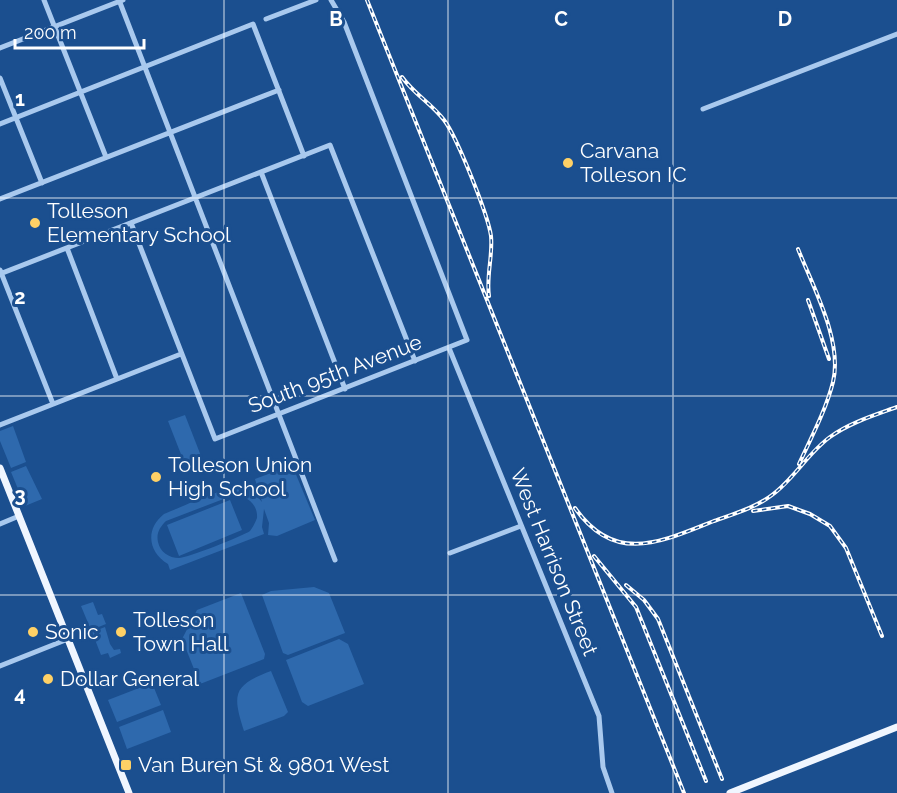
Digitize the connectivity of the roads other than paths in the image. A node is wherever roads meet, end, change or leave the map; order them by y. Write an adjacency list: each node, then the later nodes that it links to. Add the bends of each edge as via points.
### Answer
1 (44, 0): 6 (street)
2 (316, 0): 5 (street)
3 (331, 0): 26 (street, South 95th Avenue, via 344,22 467,340)
4 (120, 1): 6 (street); 9 (street)
5 (266, 19)
6 (55, 27): 8 (street); 12 (street)
7 (897, 34): 13 (street)
8 (0, 48)
9 (145, 67): 11 (street, via 253,24); 12 (street); 16 (street)
10 (0, 78): 14 (street)
11 (279, 90): 16 (street); 17 (street)
12 (81, 92): 14 (street); 18 (street)
13 (703, 109)
14 (16, 117): 15 (street); 20 (street)
15 (0, 124)
16 (170, 133): 18 (street); 21 (street)
17 (304, 156): 19 (street); 28 (street, via 330,145)
18 (106, 158): 20 (street)
19 (261, 172): 21 (street); 30 (street)
20 (42, 183): 22 (street)
21 (195, 198): 23 (street); 32 (street)
22 (0, 199)
23 (131, 223): 24 (street); 27 (street)
24 (67, 248): 25 (street); 29 (street)
25 (0, 272): 31 (street)
26 (449, 348): 28 (street, South 95th Avenue); 37 (street, West Harrison Street)
27 (182, 354): 29 (street); 32 (street, South 95th Avenue, via 215,439)
28 (415, 361): 30 (street, South 95th Avenue)
29 (117, 379): 31 (street)
30 (345, 389): 32 (street, South 95th Avenue)
31 (52, 404): 33 (street)
32 (279, 414): 39 (street)
33 (0, 425)
34 (0, 468): 35 (main road)
35 (19, 516): 36 (street); 40 (main road)
36 (0, 524)
37 (520, 526): 38 (street); 44 (street, West Harrison Street, via 599,716 603,767)
38 (450, 553)
39 (335, 560)
40 (68, 639): 41 (street); 43 (main road)
41 (0, 666)
42 (897, 727): 45 (main road)
43 (129, 793)
44 (612, 793)
45 (730, 793)

